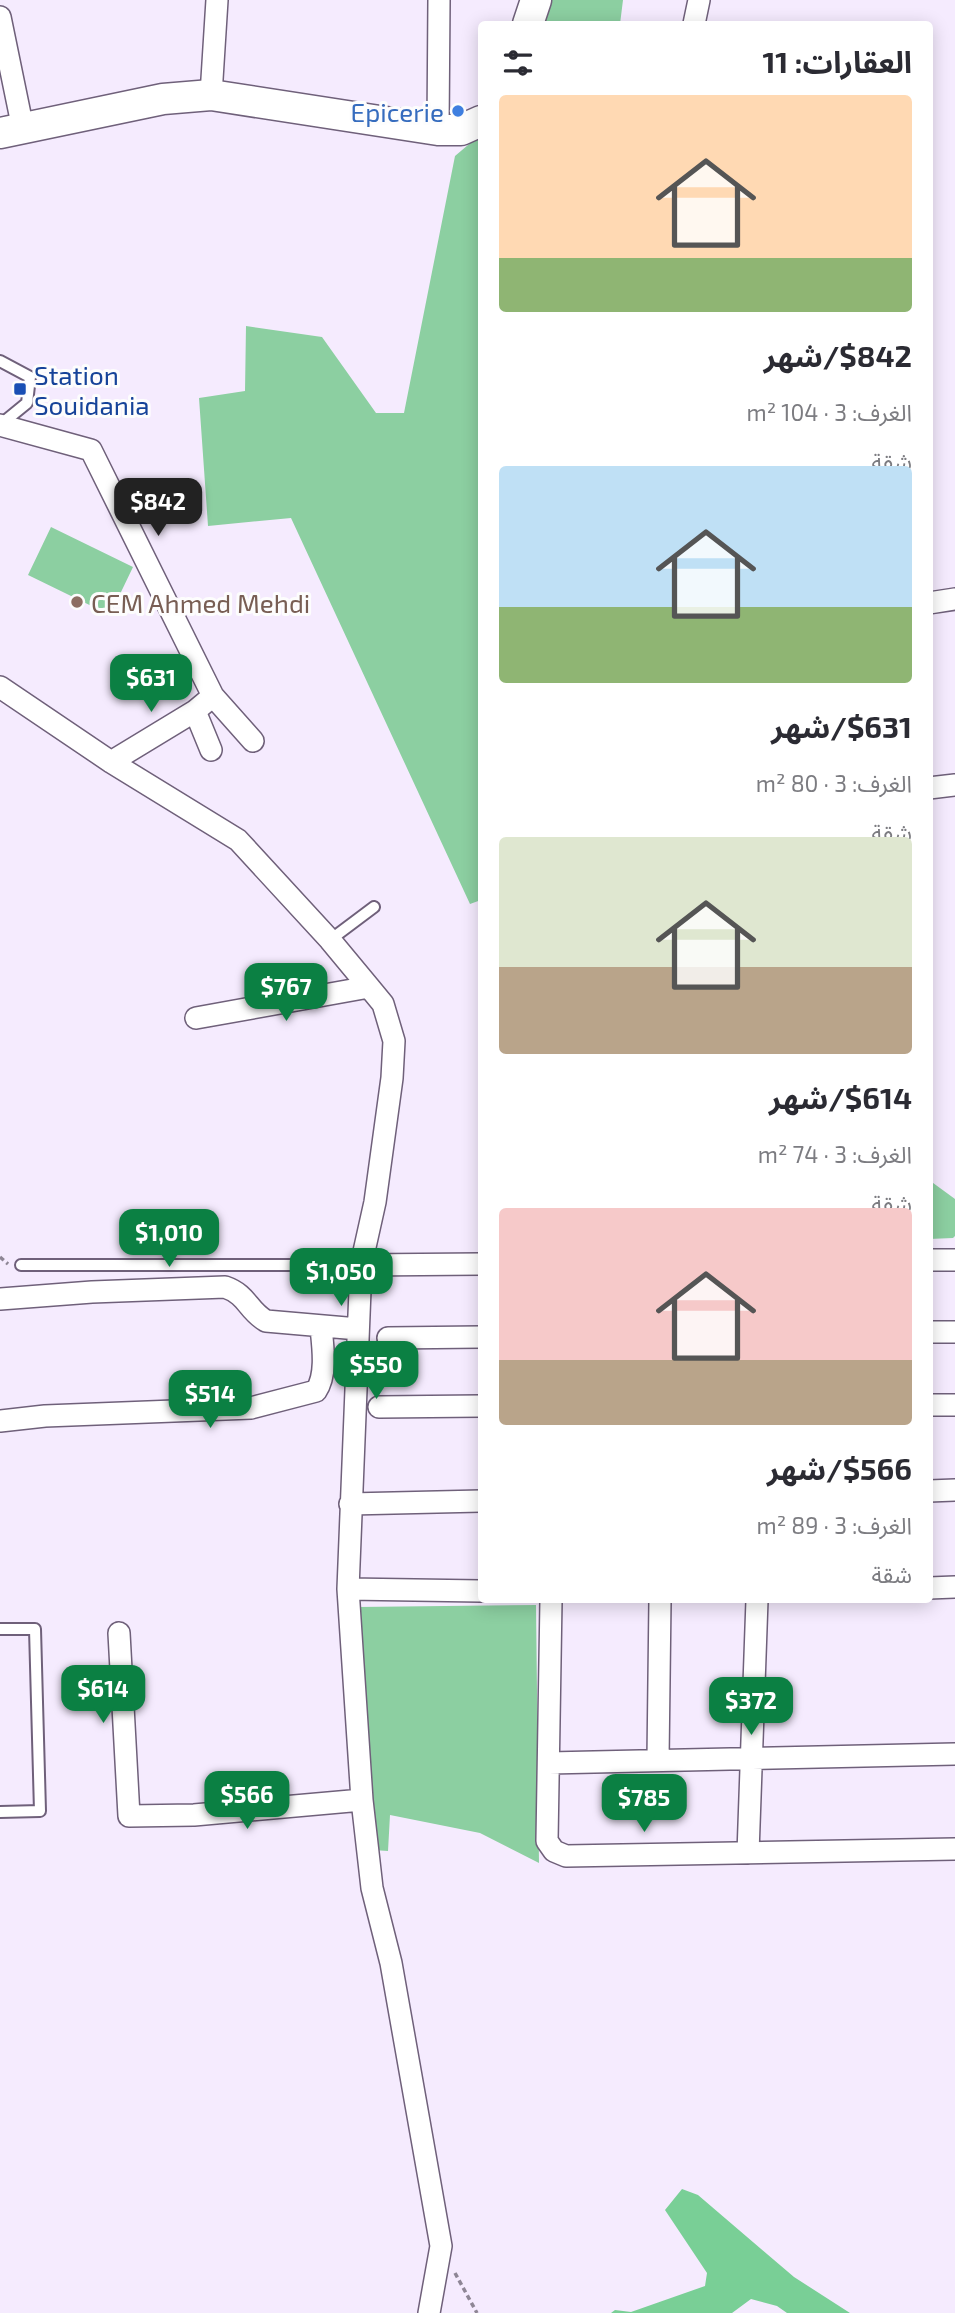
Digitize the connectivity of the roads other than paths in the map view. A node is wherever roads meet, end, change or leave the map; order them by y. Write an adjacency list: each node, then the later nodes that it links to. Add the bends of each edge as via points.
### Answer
1 (217, 0): 8 (street)
2 (439, 0): 10 (street)
3 (536, 0): 6 (street)
4 (699, 0): 7 (street)
5 (0, 17): 11 (street)
6 (529, 21)
7 (695, 21)
8 (211, 95): 10 (street); 11 (street, via 163,99)
9 (478, 122): 10 (street, via 461,130)
10 (438, 130)
11 (11, 131)
12 (0, 360): 13 (lane, via 30,377 27,402)
13 (0, 425): 17 (street, via 91,450)
14 (955, 599): 15 (street)
15 (933, 602)
16 (0, 687): 21 (street)
17 (213, 696): 18 (street); 19 (street)
18 (195, 712): 20 (street); 21 (street)
19 (253, 741)
20 (211, 750)
21 (111, 762): 25 (street, via 238,839)
22 (955, 785): 23 (street)
23 (933, 788)
24 (374, 907): 25 (lane)
25 (330, 940): 26 (street)
26 (369, 987): 27 (street); 32 (street, via 383,1004 394,1041 375,1202)
27 (196, 1018)
28 (933, 1260): 29 (street)
29 (955, 1260)
30 (478, 1264): 32 (street)
31 (21, 1265): 32 (lane)
32 (361, 1265): 35 (street)
33 (0, 1299): 34 (street, via 225,1287 238,1292 266,1321)
34 (321, 1328): 35 (street); 44 (street, via 322,1371 316,1391 251,1408)
35 (358, 1329): 48 (street)
36 (933, 1332): 37 (street)
37 (955, 1332)
38 (478, 1337): 39 (street)
39 (388, 1338)
40 (933, 1405): 41 (street)
41 (955, 1405)
42 (478, 1406): 43 (street)
43 (379, 1407)
44 (0, 1421)
45 (955, 1490): 46 (street)
46 (933, 1491)
47 (478, 1501): 48 (street)
48 (350, 1504): 51 (street)
49 (955, 1587): 50 (street)
50 (933, 1588)
51 (348, 1589): 52 (street); 62 (street)
52 (478, 1591)
53 (551, 1603): 61 (street)
54 (660, 1603): 60 (street)
55 (757, 1603): 59 (street)
56 (0, 1629): 63 (lane, via 35,1629 40,1811)
57 (119, 1633): 62 (street, via 129,1816 194,1815 255,1801)
58 (955, 1754): 59 (street)
59 (751, 1758): 60 (street); 65 (street)
60 (658, 1759): 61 (street)
61 (549, 1763): 65 (street, via 547,1841 559,1855)
62 (362, 1800): 66 (street, via 372,1888 391,1963 441,2246)
63 (0, 1812)
64 (955, 1849): 65 (street)
65 (748, 1853)
66 (429, 2313)

